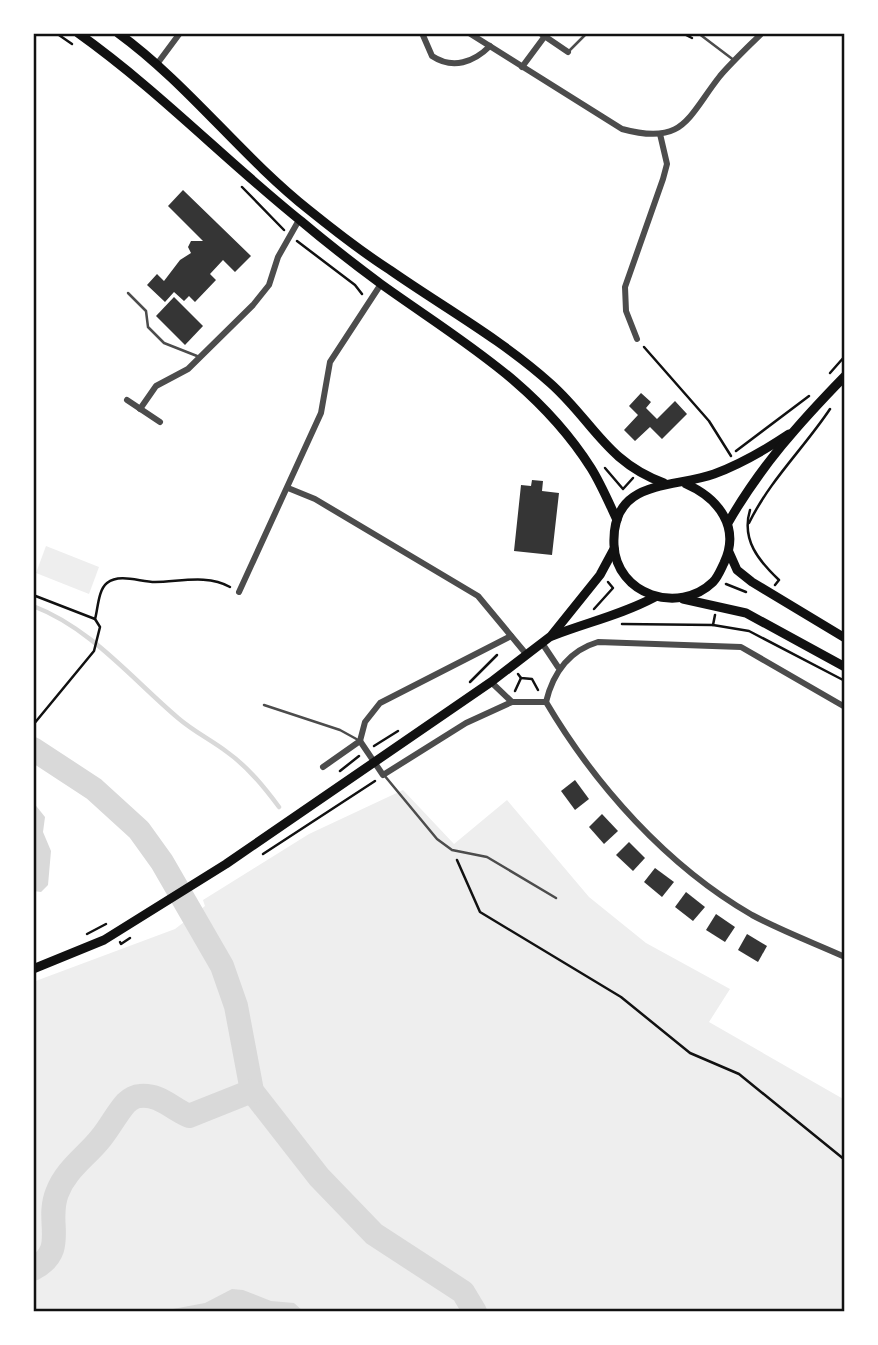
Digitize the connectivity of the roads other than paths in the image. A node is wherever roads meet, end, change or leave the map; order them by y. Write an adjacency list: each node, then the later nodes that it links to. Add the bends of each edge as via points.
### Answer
1 (78, 33): 16 (main road, via 130,70)
2 (118, 33): 13 (main road)
3 (180, 33): 13 (street)
4 (422, 33): 10 (street, via 432,57 447,63 467,62)
5 (469, 33): 10 (street)
6 (586, 33): 11 (lane)
7 (698, 33): 12 (lane)
8 (762, 33): 12 (street)
9 (542, 35): 11 (street); 14 (street)
10 (490, 46): 14 (street)
11 (568, 52)
12 (735, 61): 15 (street, via 689,120)
13 (157, 64): 26 (main road, via 306,208 389,270 480,329 551,384 613,454 637,473)
14 (522, 67): 15 (street, via 622,129 650,137)
15 (660, 134): 19 (street, via 667,164 625,288 626,311)
16 (299, 220): 17 (main road); 20 (street, via 278,257 269,285)
17 (381, 284): 28 (street, via 330,362 321,413); 29 (main road, via 468,341 529,393 592,469)
18 (128, 293): 20 (lane, via 146,311 148,327 164,343)
19 (637, 340)
20 (200, 357): 23 (street, via 156,386)
21 (845, 376): 25 (main road)
22 (127, 400): 23 (street)
23 (140, 409): 24 (street)
24 (160, 422)
25 (789, 434): 27 (main road, via 737,465); 30 (main road)
26 (664, 483): 27 (main road); 29 (main road, via 644,489 628,502)
27 (685, 484): 30 (main road, via 705,492)
28 (288, 488): 33 (street); 36 (street, via 315,499 478,596)
29 (617, 520): 31 (main road)
30 (728, 523): 32 (main road)
31 (614, 549): 34 (main road, via 621,570 635,586); 37 (main road, via 600,575)
32 (729, 552): 35 (main road, via 715,580); 38 (main road, via 737,570 752,582)
33 (239, 592)
34 (655, 597): 35 (main road); 37 (main road, via 622,614)
35 (681, 599): 42 (main road, via 746,613)
36 (511, 636): 40 (street); 48 (street, via 380,703 365,722)
37 (551, 636): 39 (main road)
38 (845, 638)
39 (542, 643): 40 (main road); 41 (street)
40 (527, 655): 43 (main road)
41 (558, 667): 45 (street); 47 (street, via 598,642 741,647)
42 (845, 667)
43 (491, 682): 44 (street); 49 (main road)
44 (511, 701): 45 (street); 51 (street)
45 (546, 702): 53 (street, via 602,783 689,869 752,914)
46 (264, 705): 48 (lane)
47 (845, 707)
48 (360, 741): 49 (street); 50 (street)
49 (373, 762): 51 (street); 54 (main road, via 226,864 104,940)
50 (323, 767)
51 (383, 775): 52 (lane, via 437,839 453,850 487,857)
52 (555, 898)
53 (845, 957)
54 (33, 969)

